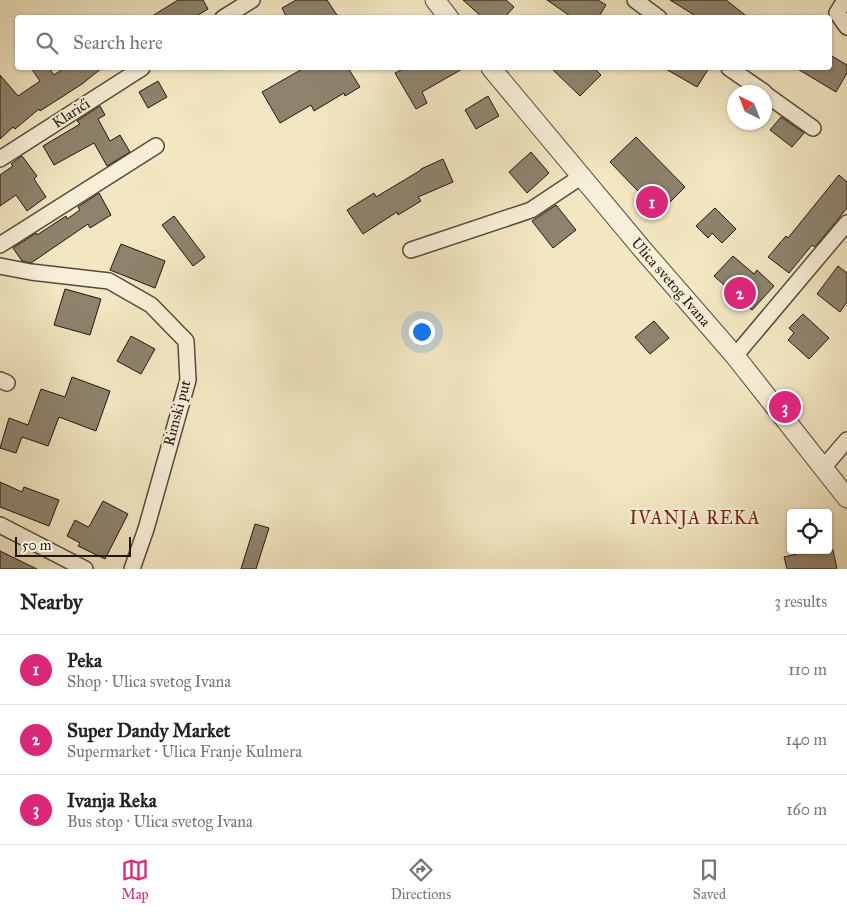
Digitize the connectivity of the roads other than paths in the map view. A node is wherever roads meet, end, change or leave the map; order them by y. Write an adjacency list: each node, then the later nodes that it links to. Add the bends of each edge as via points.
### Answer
1 (252, 0): 5 (street)
2 (435, 0): 6 (street)
3 (635, 0): 7 (street)
4 (845, 0): 8 (street, via 837,13)
5 (228, 15)
6 (447, 15)
7 (655, 15)
8 (847, 27)
9 (139, 70): 16 (street, Klarići)
10 (493, 70): 17 (street, Ulica svetog Ivana)
11 (732, 70): 12 (street)
12 (753, 85)
13 (772, 99): 14 (street)
14 (813, 128)
15 (156, 146): 19 (street)
16 (0, 159)
17 (582, 176): 20 (street, via 531,210); 22 (street, Ulica svetog Ivana)
18 (847, 223): 22 (street)
19 (0, 244)
20 (411, 250)
21 (0, 266): 28 (street, Rimski put, via 109,281 151,305 186,340 188,380)
22 (735, 356): 24 (street, Ulica svetog Ivana)
23 (847, 440): 24 (street)
24 (824, 468): 25 (street, Ulica svetog Ivana)
25 (847, 498)
26 (0, 525): 27 (street)
27 (84, 569)
28 (132, 569)

